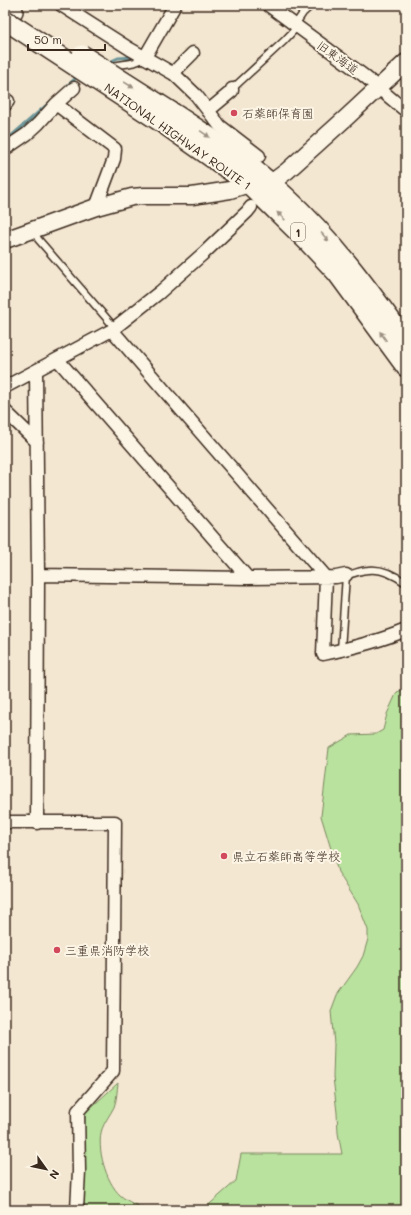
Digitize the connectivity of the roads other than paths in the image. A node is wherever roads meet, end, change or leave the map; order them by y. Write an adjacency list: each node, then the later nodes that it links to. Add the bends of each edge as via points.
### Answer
1 (61, 5): 8 (street)
2 (175, 5): 8 (street)
3 (268, 5): 6 (street, 旧東海道)
4 (312, 5): 6 (lane, via 303,13)
5 (8, 12): 17 (highway, NATIONAL HIGHWAY ROUTE 1 / 1, bridge)
6 (296, 26): 12 (street, 旧東海道); 13 (lane, via 279,46)
7 (193, 54): 10 (street)
8 (145, 57): 10 (street); 11 (lane, via 141,61 116,64 97,71)
9 (406, 62): 12 (main road)
10 (174, 74): 15 (street)
11 (78, 83): 14 (street)
12 (378, 87): 16 (street, 旧東海道); 20 (main road, via 332,131)
13 (232, 89): 15 (street)
14 (56, 104): 18 (street, via 38,124); 22 (street, via 115,149 114,159)
15 (208, 111): 19 (street, via 220,126)
16 (406, 111)
17 (168, 118): 20 (highway, NATIONAL HIGHWAY ROUTE 1 / 1, one-way to 20, via 207,135); 21 (highway, NATIONAL HIGHWAY ROUTE 1 / 1)
18 (5, 149)
19 (259, 156)
20 (271, 183): 21 (main road); 27 (highway, NATIONAL HIGHWAY ROUTE 1 / 1, one-way to 27, via 351,266)
21 (249, 184): 22 (main road, via 192,196 132,197); 29 (highway, NATIONAL HIGHWAY ROUTE 1 / 1, one-way to 21, via 337,273)
22 (96, 207): 24 (main road)
23 (251, 207): 26 (street, via 160,292)
24 (34, 229): 25 (main road); 26 (lane, via 38,238)
25 (5, 240)
26 (113, 329): 28 (street); 36 (street)
27 (406, 341)
28 (58, 360): 30 (street); 37 (street)
29 (406, 367)
30 (36, 371): 31 (street); 33 (street)
31 (5, 387)
32 (5, 411): 33 (street)
33 (37, 442): 34 (street)
34 (38, 575): 37 (street); 42 (street)
35 (346, 575): 36 (street); 38 (lane, via 380,570); 40 (lane)
36 (326, 577): 37 (street); 40 (street, via 323,654)
37 (248, 578)
38 (406, 583)
39 (406, 630): 40 (street)
40 (341, 650)
41 (5, 822): 42 (street)
42 (37, 823): 43 (street, via 115,822 113,1071 78,1111)
43 (77, 1210)

